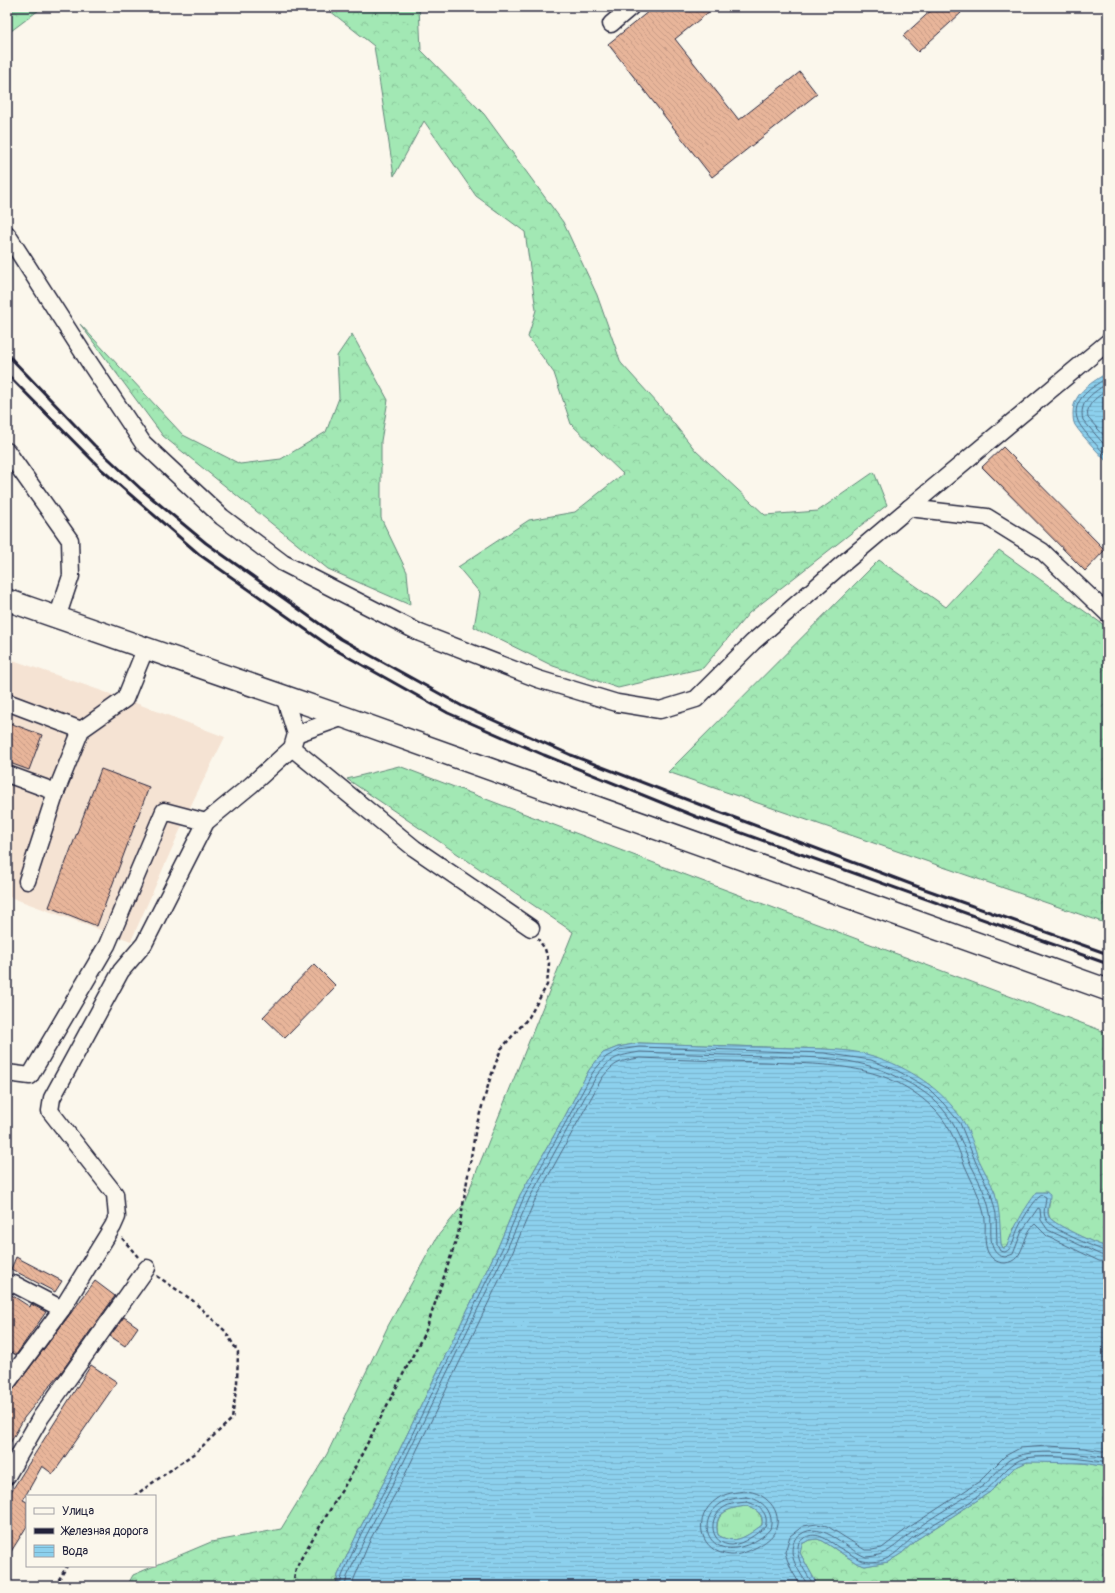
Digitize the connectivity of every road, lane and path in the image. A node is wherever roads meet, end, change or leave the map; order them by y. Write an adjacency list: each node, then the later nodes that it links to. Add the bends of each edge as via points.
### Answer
1 (631, 7): 2 (lane)
2 (611, 24)
3 (7, 234): 6 (lane, via 143,443 222,517 283,563 420,633 538,679 617,703 660,710 696,699 753,642)
4 (1108, 342): 6 (lane)
5 (7, 451): 9 (lane, via 70,540 71,576)
6 (909, 508): 8 (lane, via 987,518 1042,551)
7 (7, 600): 9 (main road)
8 (1108, 614)
9 (57, 618): 10 (main road)
10 (146, 647): 11 (main road); 14 (lane, via 125,699)
11 (284, 696): 13 (main road); 15 (lane)
12 (7, 702): 14 (lane)
13 (344, 717): 15 (lane); 21 (main road)
14 (81, 730): 17 (lane)
15 (294, 741): 18 (lane, via 251,785); 20 (lane, via 414,848)
16 (7, 774): 17 (lane)
17 (56, 792): 19 (lane)
18 (206, 822): 22 (lane, via 164,811 107,945 34,1070 30,1076); 23 (lane, via 144,944 121,972 52,1098 50,1111 115,1194 117,1217)
19 (27, 881)
20 (531, 928): 33 (path, via 545,949 549,963 547,985 529,1017 501,1049 490,1079 476,1127 458,1235 426,1330 351,1475 296,1568)
21 (1108, 990)
22 (7, 1073)
23 (113, 1226): 24 (path); 26 (lane)
24 (147, 1268): 29 (lane, via 41,1417); 30 (path, via 192,1300 225,1331 238,1352 237,1383 232,1420 196,1452)
25 (7, 1285): 26 (lane, via 14,1284)
26 (62, 1309): 27 (lane)
27 (12, 1367): 28 (lane)
28 (7, 1383)
29 (7, 1476)
30 (135, 1495)
31 (66, 1567): 32 (path)
32 (55, 1586)
33 (293, 1586)

